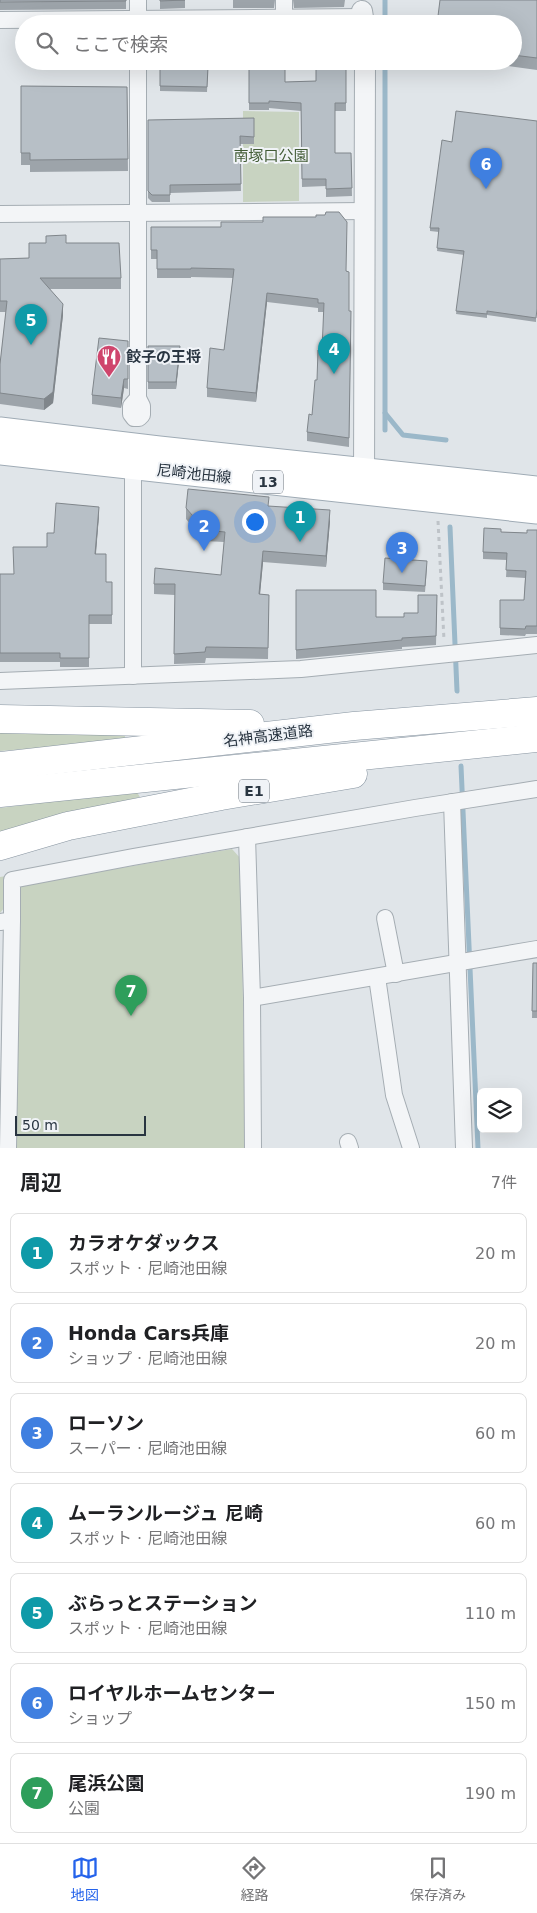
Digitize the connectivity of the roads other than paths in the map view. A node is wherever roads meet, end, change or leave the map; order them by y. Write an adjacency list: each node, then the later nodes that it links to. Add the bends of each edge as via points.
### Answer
1 (138, 0): 4 (street)
2 (284, 0): 5 (street)
3 (362, 13): 6 (street)
4 (138, 15)
5 (284, 15)
6 (331, 15)
7 (0, 20): 8 (street)
8 (15, 20)
9 (138, 70): 12 (street)
10 (365, 70): 11 (street)
11 (365, 211): 12 (street); 18 (street)
12 (138, 213): 13 (street); 14 (street)
13 (0, 214)
14 (138, 398)
15 (0, 430): 18 (main road, 尼崎池田線 / 13)
16 (0, 452): 17 (main road, 尼崎池田線 / 13)
17 (133, 467): 18 (main road, 尼崎池田線 / 13); 22 (street)
18 (364, 482): 19 (main road, 尼崎池田線 / 13); 20 (main road, 尼崎池田線 / 13, via 437,501)
19 (537, 489)
20 (537, 511)
21 (537, 645): 22 (street, via 301,670)
22 (133, 676): 23 (street)
23 (0, 681)
24 (537, 711): 26 (highway, 名神高速道路)
25 (0, 719): 26 (highway)
26 (354, 726): 29 (highway, 名神高速道路)
27 (537, 738): 28 (highway, 名神高速道路 / E1)
28 (509, 741): 31 (highway, 名神高速道路 / E1); 34 (highway, E1, via 438,760 221,796 68,826)
29 (0, 766)
30 (537, 789): 32 (street)
31 (0, 793)
32 (459, 801): 33 (street); 38 (street)
33 (247, 837): 36 (street, via 12,880); 41 (street)
34 (0, 846)
35 (385, 918): 39 (street)
36 (6, 921): 42 (street)
37 (537, 949): 38 (street)
38 (465, 962): 39 (street); 45 (street)
39 (396, 974): 40 (street)
40 (377, 978): 41 (street); 44 (street, via 394,1095)
41 (252, 998): 43 (street)
42 (8, 1148)
43 (253, 1148)
44 (411, 1148)
45 (464, 1148)

